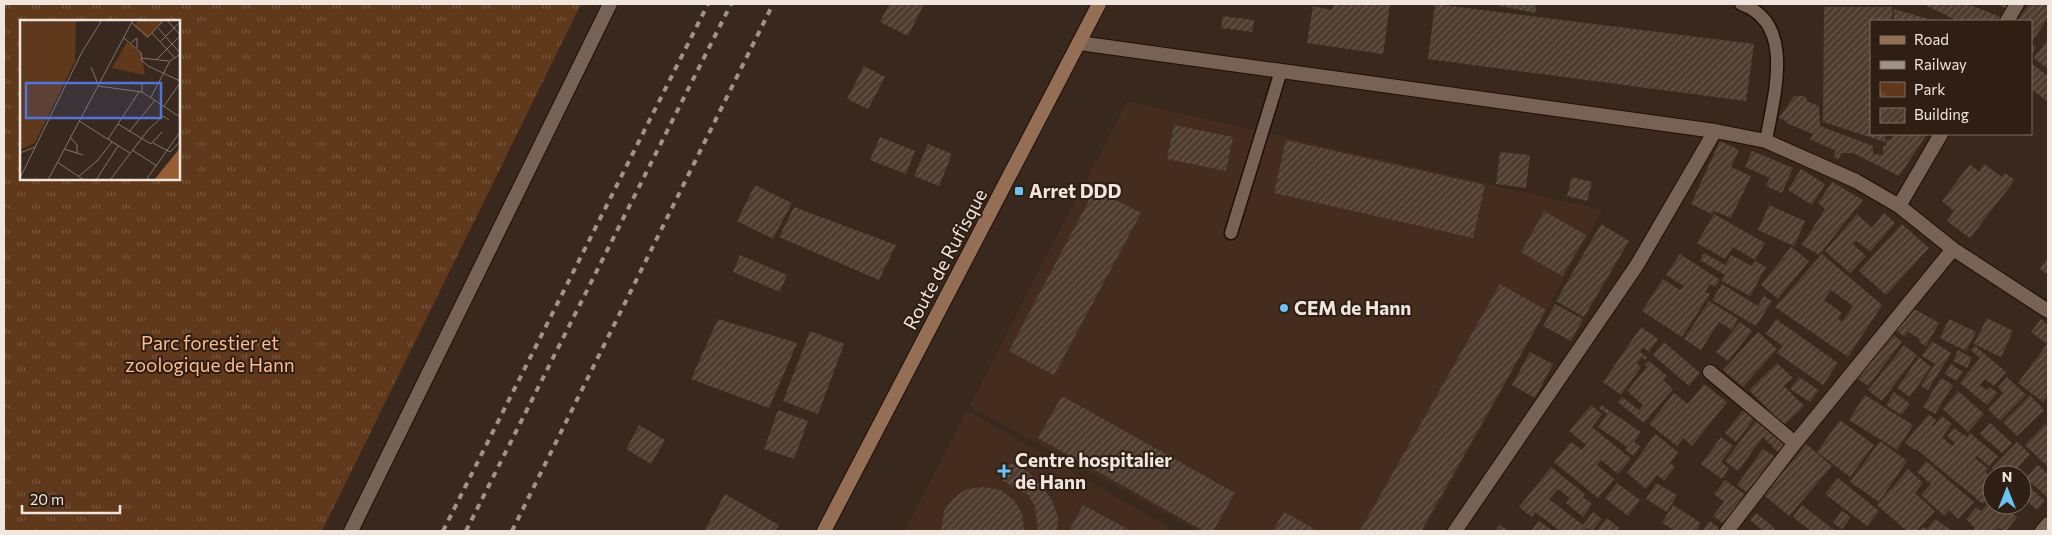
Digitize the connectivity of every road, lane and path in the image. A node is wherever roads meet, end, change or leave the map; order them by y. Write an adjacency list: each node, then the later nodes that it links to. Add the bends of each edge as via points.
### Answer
1 (610, 4): 18 (street)
2 (1741, 4): 10 (lane, via 1755,8 1774,32 1777,67)
3 (2018, 4): 5 (street)
4 (1095, 7): 6 (main road, Route de Rufisque)
5 (2008, 20)
6 (1079, 43): 7 (street); 19 (main road, Route de Rufisque)
7 (1281, 71): 8 (street); 12 (lane)
8 (1715, 131): 10 (street); 20 (street, via 1637,265)
9 (1940, 135): 11 (street)
10 (1766, 142): 11 (street, via 1856,181)
11 (1900, 206): 13 (street)
12 (1231, 233)
13 (1953, 249): 14 (street); 16 (street)
14 (2048, 311)
15 (1710, 372): 16 (street)
16 (1795, 443): 21 (street)
17 (2048, 524): 22 (street)
18 (352, 531)
19 (824, 531)
20 (1455, 531)
21 (1727, 531)
22 (2042, 531)

